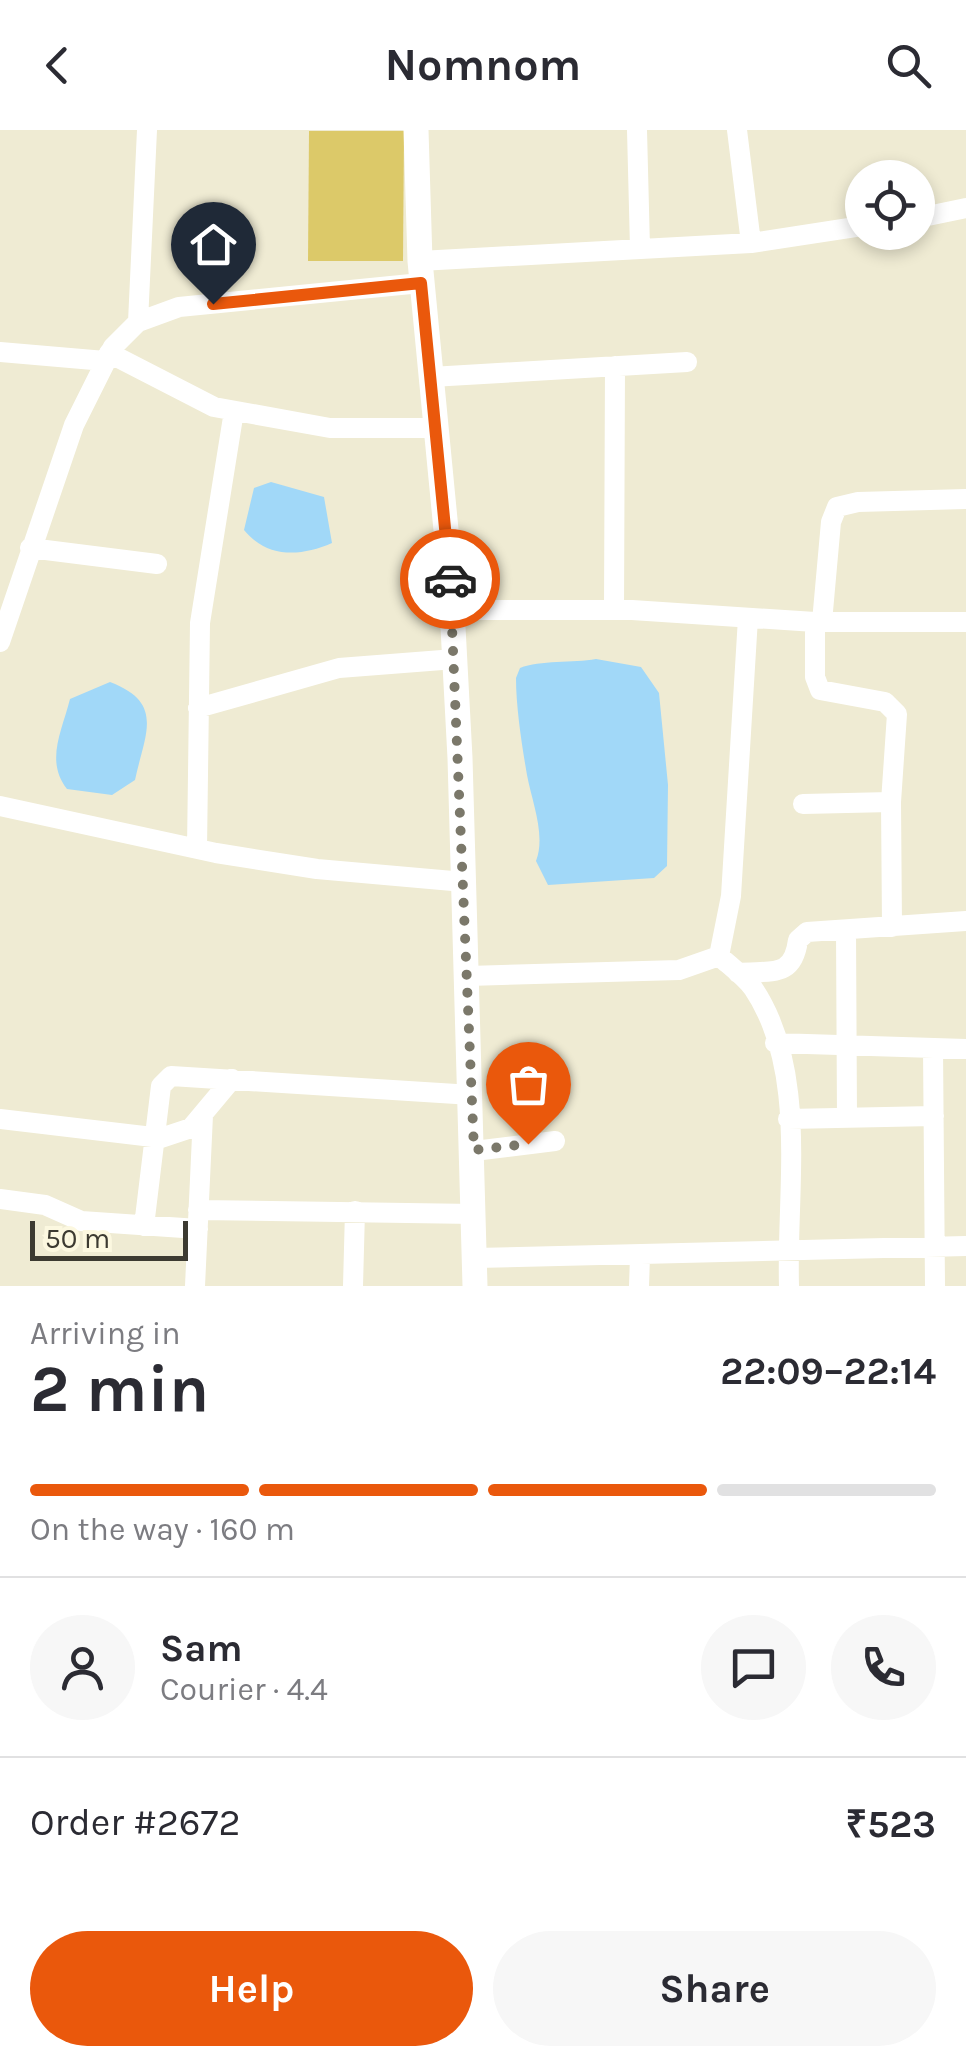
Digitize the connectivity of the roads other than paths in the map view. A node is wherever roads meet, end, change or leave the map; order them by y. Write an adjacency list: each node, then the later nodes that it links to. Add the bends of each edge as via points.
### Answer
1 (147, 130): 11 (street)
2 (416, 130): 10 (main road)
3 (638, 130): 9 (street)
4 (737, 130): 8 (street)
5 (966, 208): 6 (street)
6 (935, 214)
7 (845, 229): 8 (street)
8 (751, 243): 9 (street)
9 (640, 248): 10 (street)
10 (420, 272): 11 (street, via 178,307); 16 (main road)
11 (138, 322): 13 (street)
12 (0, 352): 13 (street)
13 (107, 357): 17 (street); 20 (street, via 74,425)
14 (687, 362): 15 (street)
15 (614, 366): 16 (street); 23 (street)
16 (431, 377): 18 (main road)
17 (234, 411): 18 (street, via 351,430); 29 (street, via 204,594)
18 (437, 428): 22 (main road)
19 (966, 499): 25 (street, via 838,507)
20 (30, 548): 21 (street); 27 (street)
21 (157, 564)
22 (452, 610): 23 (street); 28 (main road)
23 (614, 610): 24 (street)
24 (748, 618): 25 (street); 38 (street, via 732,896)
25 (819, 622): 26 (street); 30 (street, via 820,690 885,702 898,714)
26 (966, 622)
27 (1, 632)
28 (454, 660): 29 (street, via 339,668); 34 (main road)
29 (198, 708): 33 (street)
30 (891, 802): 31 (street); 36 (street)
31 (803, 804)
32 (0, 806): 33 (street)
33 (198, 850): 34 (street)
34 (464, 882): 40 (main road)
35 (966, 921): 36 (street)
36 (892, 927): 37 (street)
37 (846, 930): 39 (street, via 801,935 789,967); 42 (street)
38 (719, 956): 39 (street); 40 (street, via 680,970)
39 (738, 973): 41 (street, via 761,1002)
40 (468, 976): 46 (main road)
41 (776, 1043): 42 (street); 51 (street)
42 (849, 1046): 43 (street); 49 (street)
43 (933, 1048): 44 (street); 48 (street)
44 (966, 1050)
45 (232, 1078): 46 (street); 47 (street); 52 (street, via 164,1079)
46 (472, 1094): 54 (main road)
47 (203, 1115): 52 (street, via 192,1128); 58 (street)
48 (934, 1116): 49 (street); 61 (street)
49 (846, 1118): 51 (street)
50 (0, 1119): 52 (street)
51 (788, 1119): 62 (street)
52 (154, 1138): 59 (street)
53 (555, 1141): 54 (street)
54 (474, 1150): 57 (main road)
55 (0, 1199): 59 (street, via 45,1205 81,1221)
56 (354, 1211): 57 (street); 58 (street); 66 (street)
57 (474, 1214): 64 (main road)
58 (198, 1220): 59 (street); 65 (street)
59 (144, 1226)
60 (966, 1246): 61 (street)
61 (935, 1247): 62 (street); 70 (street)
62 (788, 1252): 63 (street); 69 (street)
63 (640, 1256): 64 (street); 68 (street)
64 (475, 1258): 67 (main road)
65 (195, 1286)
66 (353, 1286)
67 (475, 1286)
68 (640, 1286)
69 (790, 1286)
70 (935, 1286)

